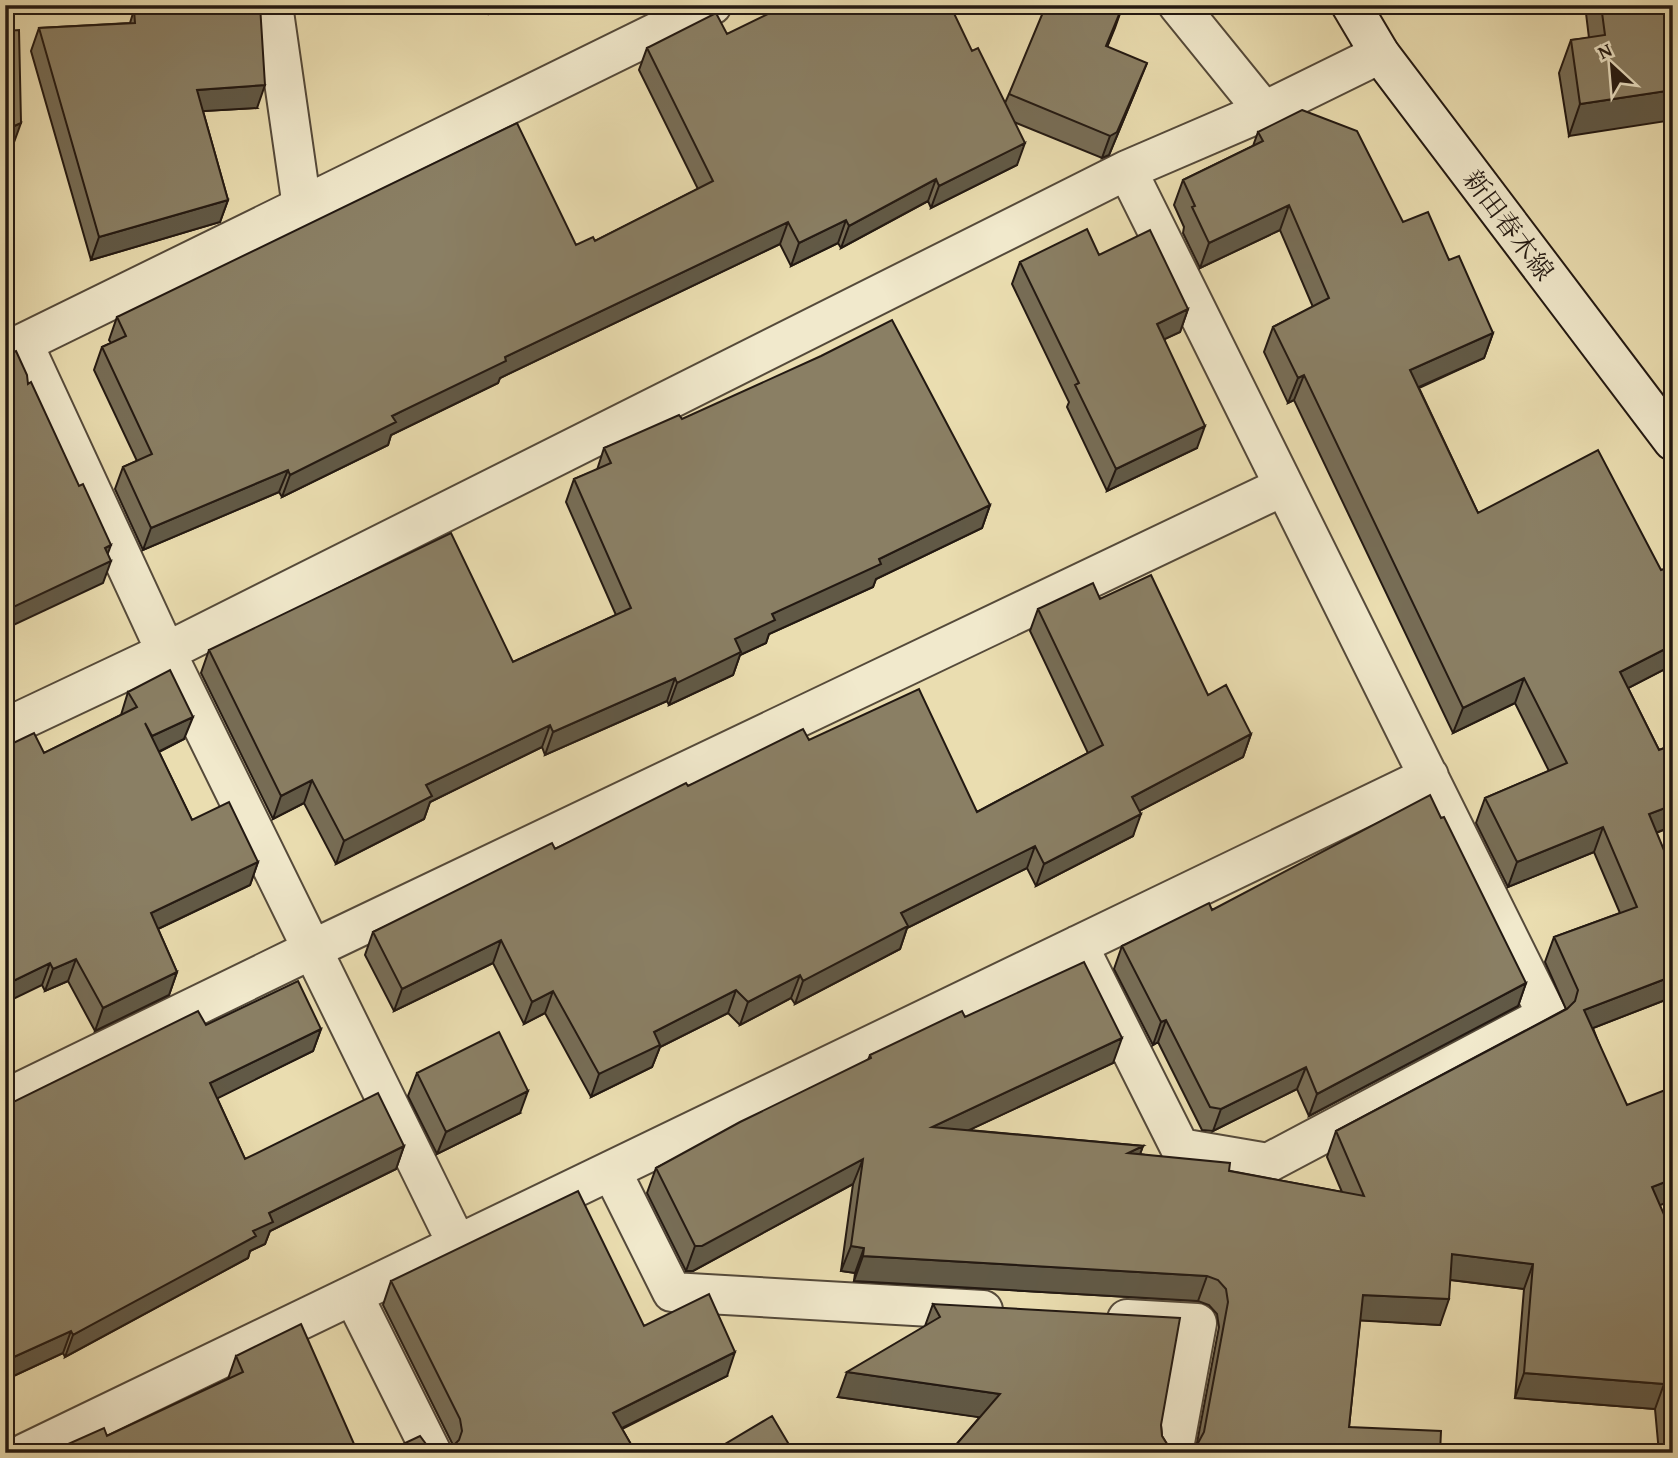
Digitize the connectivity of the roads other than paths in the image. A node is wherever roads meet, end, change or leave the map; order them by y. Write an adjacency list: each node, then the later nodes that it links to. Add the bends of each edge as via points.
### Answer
1 (273, 5): 8 (street)
2 (712, 5): 8 (street)
3 (1178, 5): 6 (street)
4 (1351, 5): 5 (street, 新田春木線)
5 (1380, 54): 6 (street); 10 (street, 新田春木線)
6 (1264, 111): 7 (street)
7 (1127, 170): 11 (street); 12 (street)
8 (302, 207): 9 (street)
9 (14, 347): 12 (street)
10 (1673, 441)
11 (1284, 486): 14 (street); 16 (street)
12 (166, 652): 13 (street); 16 (street)
13 (5, 728)
14 (1429, 776): 15 (street); 15 (street, via 1547,1015 1268,1163 1180,1149)
15 (1079, 945): 18 (street)
16 (313, 949): 17 (street); 19 (street)
17 (5, 1099)
18 (612, 1172): 19 (street); 21 (street, via 672,1292)
19 (458, 1246): 20 (street)
20 (353, 1295): 23 (street); 24 (street)
21 (1017, 1312)
22 (1086, 1317): 25 (street, via 1197,1323)
23 (25, 1453)
24 (432, 1453)
25 (1173, 1453)

